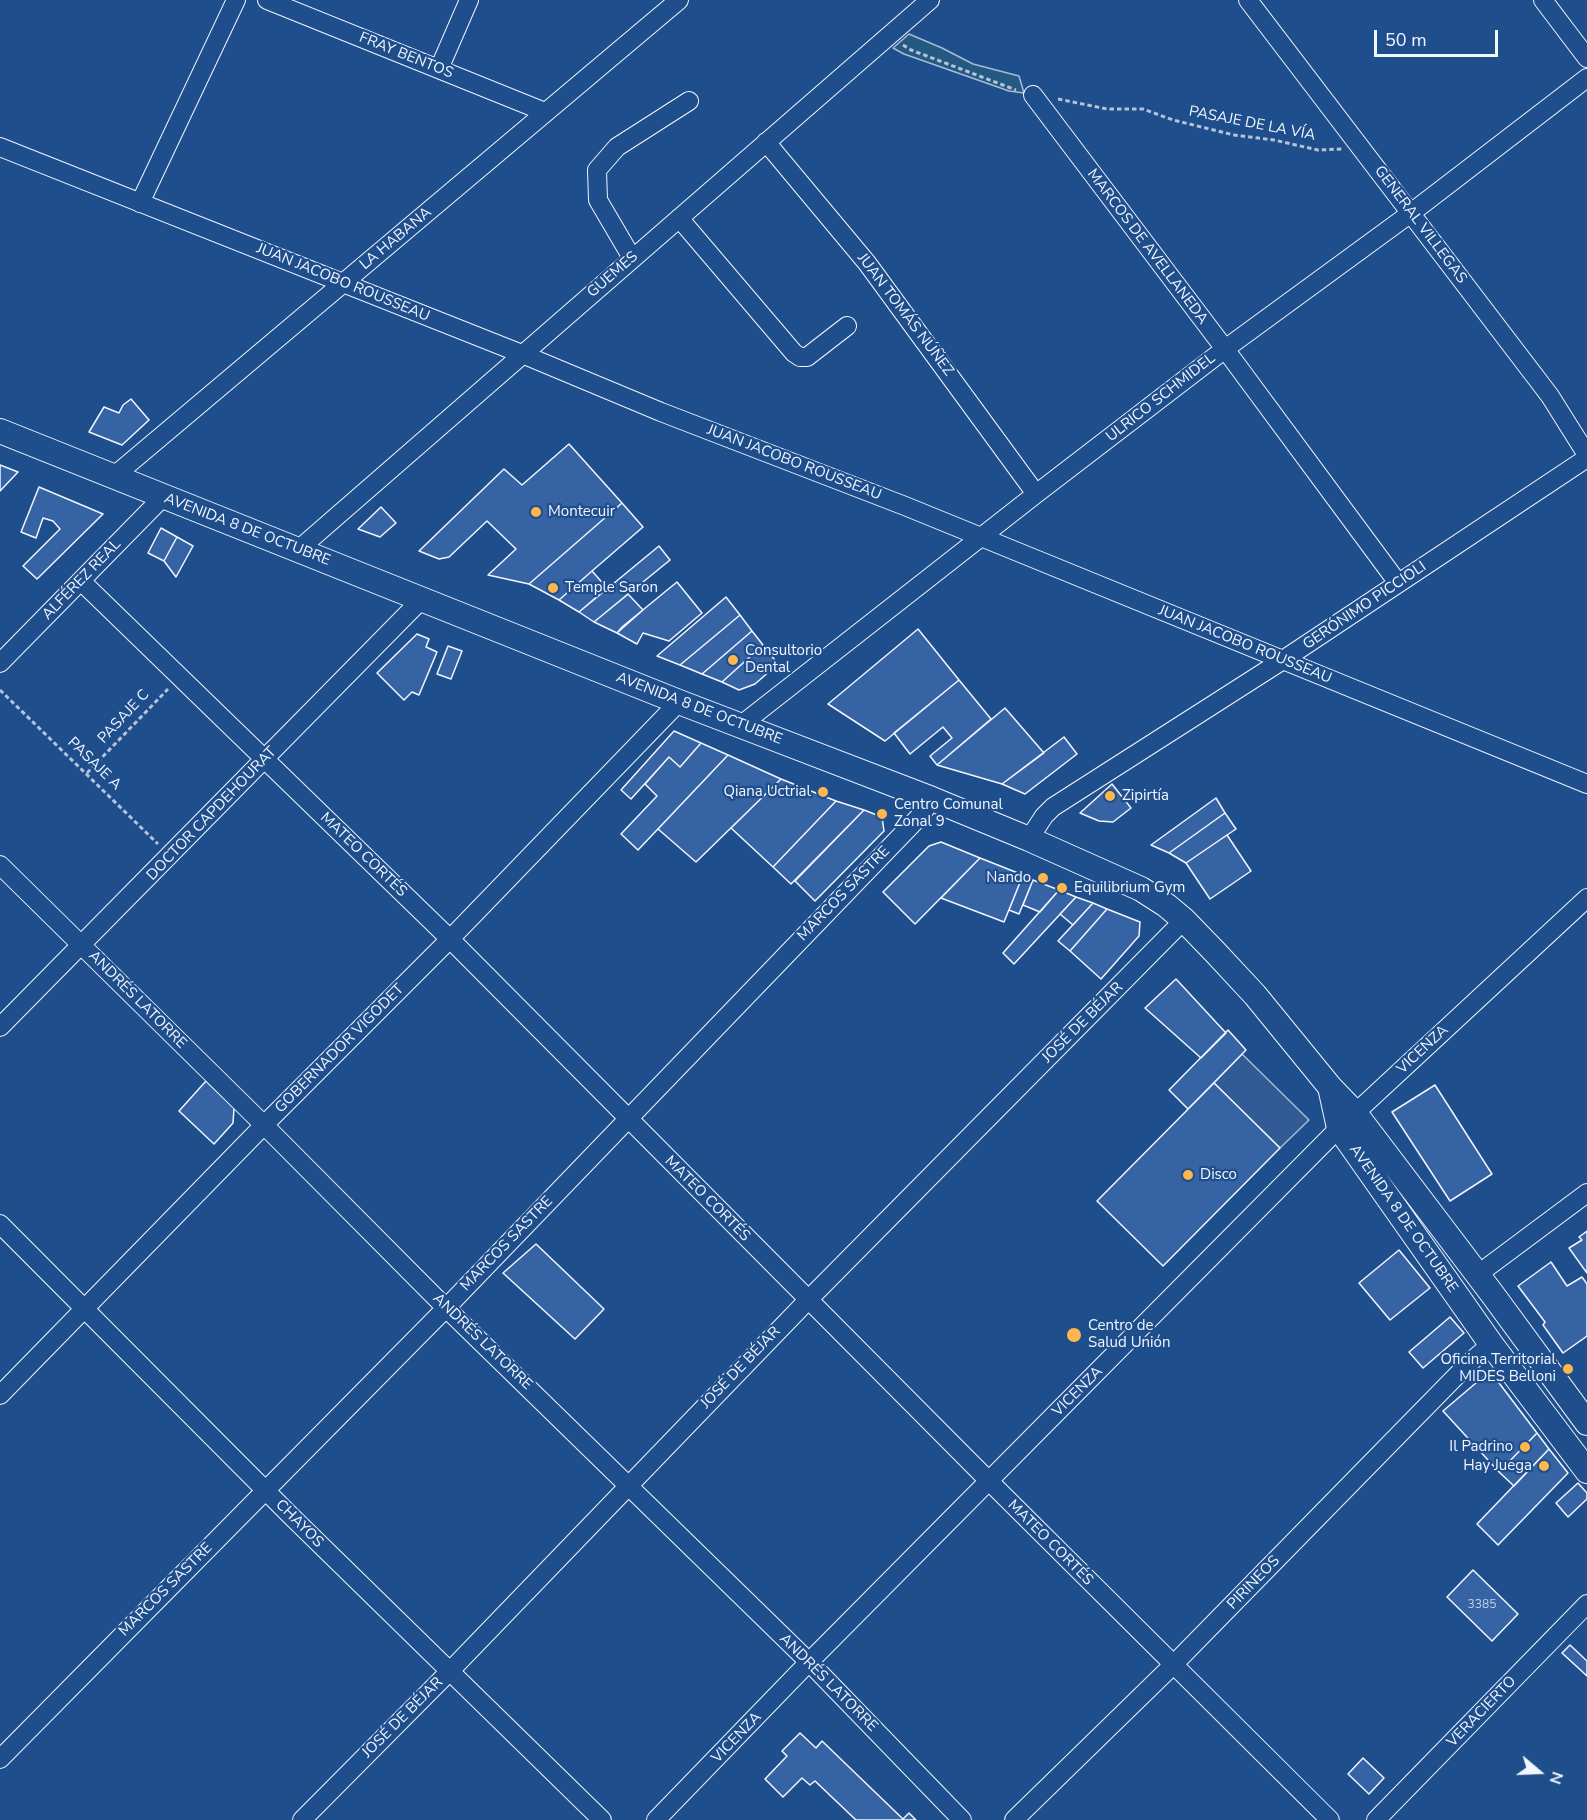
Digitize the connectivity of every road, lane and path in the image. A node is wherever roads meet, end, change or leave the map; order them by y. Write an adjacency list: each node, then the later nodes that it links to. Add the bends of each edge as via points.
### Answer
1 (236, 0): 18 (street)
2 (267, 0): 10 (street, FRAY BENTOS)
3 (469, 0): 10 (street)
4 (679, 0): 14 (street, LA HABANA)
5 (930, 0): 8 (street, GUEMES)
6 (1248, 0): 17 (street, GENERAL VILLEGAS)
7 (1543, 0): 9 (street)
8 (888, 36): 12 (path, via 911,50); 15 (street, GUEMES)
9 (1587, 58)
10 (439, 69): 14 (street, FRAY BENTOS)
11 (1587, 78): 19 (street, ULRICO SCHMIDEL)
12 (1033, 96): 17 (path, PASAJE DE LA VÍA, via 1107,109 1143,108 1233,135 1318,150); 24 (street, MARCOS DE AVELLANEDA)
13 (689, 101): 21 (street, via 616,147 597,170 598,200)
14 (545, 112): 22 (street, LA HABANA)
15 (766, 142): 20 (street, GUEMES); 29 (street, JUAN TOMÁS NÚÑEZ, via 867,263)
16 (0, 147): 18 (street, JUAN JACOBO ROUSSEAU)
17 (1362, 148): 19 (street, GENERAL VILLEGAS)
18 (140, 202): 22 (street, JUAN JACOBO ROUSSEAU)
19 (1411, 213): 24 (street, ULRICO SCHMIDEL); 27 (street, GENERAL VILLEGAS, via 1550,396)
20 (679, 218): 21 (street, GUEMES); 23 (street, via 800,357 807,357)
21 (632, 258): 25 (street, GUEMES)
22 (343, 284): 25 (street, JUAN JACOBO ROUSSEAU); 28 (street, LA HABANA)
23 (847, 326)
24 (1225, 349): 29 (street, ULRICO SCHMIDEL); 34 (street, MARCOS DE AVELLANEDA)
25 (522, 354): 31 (street, JUAN JACOBO ROUSSEAU); 32 (street, GUEMES)
26 (0, 431): 28 (main road, AVENIDA 8 DE OCTUBRE)
27 (1587, 456): 34 (street, GERÓNIMO PICCIOLI)
28 (113, 477): 30 (main road, AVENIDA 8 DE OCTUBRE)
29 (1036, 494): 31 (street, ULRICO SCHMIDEL)
30 (163, 497): 32 (main road, AVENIDA 8 DE OCTUBRE); 33 (street, ALFÉREZ REAL)
31 (982, 537): 36 (street, JUAN JACOBO ROUSSEAU); 41 (street, ULRICO SCHMIDEL)
32 (298, 550): 35 (main road, AVENIDA 8 DE OCTUBRE)
33 (81, 581): 37 (street, ALFÉREZ REAL); 38 (street, MATEO CORTÉS)
34 (1398, 584): 36 (street, GERÓNIMO PICCIOLI)
35 (422, 599): 40 (main road, AVENIDA 8 DE OCTUBRE); 42 (street, DOCTOR CAPDEHOURAT)
36 (1283, 660): 44 (street, JUAN JACOBO ROUSSEAU); 46 (street, GERÓNIMO PICCIOLI, via 1053,807)
37 (0, 663)
38 (179, 676): 42 (street, MATEO CORTÉS); 43 (path, PASAJE C)
39 (0, 690): 43 (path, PASAJE A)
40 (680, 702): 41 (main road, AVENIDA 8 DE OCTUBRE); 51 (street, GOBERNADOR VIGODET)
41 (741, 725): 45 (main road, AVENIDA 8 DE OCTUBRE)
42 (265, 759): 47 (street, DOCTOR CAPDEHOURAT); 51 (street, MATEO CORTÉS)
43 (87, 774): 47 (path, PASAJE A)
44 (1587, 784)
45 (932, 799): 46 (main road, AVENIDA 8 DE OCTUBRE); 54 (street, MARCOS SASTRE, via 921,815)
46 (1029, 839): 50 (main road, AVENIDA 8 DE OCTUBRE, via 1141,889)
47 (170, 856): 52 (street, DOCTOR CAPDEHOURAT)
48 (0, 865): 52 (street, ANDRÉS LATORRE)
49 (1587, 898): 55 (street, VICENZA)
50 (1184, 920): 55 (main road, AVENIDA 8 DE OCTUBRE, via 1255,995 1330,1087); 60 (street, JOSÉ DE BÉJAR)
51 (450, 939): 54 (street, MATEO CORTÉS); 56 (street, GOBERNADOR VIGODET)
52 (82, 946): 53 (street, DOCTOR CAPDEHOURAT); 56 (street, ANDRÉS LATORRE)
53 (0, 1028)
54 (628, 1119): 60 (street, MATEO CORTÉS); 61 (street, MARCOS SASTRE)
55 (1347, 1121): 59 (main road, AVENIDA 8 DE OCTUBRE); 63 (main road, AVENIDA 8 DE OCTUBRE); 67 (street, VICENZA)
56 (264, 1125): 61 (street, ANDRÉS LATORRE); 62 (street, GOBERNADOR VIGODET)
57 (1587, 1193): 59 (street)
58 (0, 1224): 62 (street, CHAYOS)
59 (1477, 1275): 65 (main road, AVENIDA 8 DE OCTUBRE)
60 (808, 1300): 67 (street, MATEO CORTÉS); 68 (street, JOSÉ DE BÉJAR)
61 (446, 1308): 68 (street, ANDRÉS LATORRE); 69 (street, MARCOS SASTRE)
62 (85, 1309): 64 (street, GOBERNADOR VIGODET); 69 (street, CHAYOS)
63 (1491, 1344): 66 (main road, AVENIDA 8 DE OCTUBRE); 72 (street, PIRINEOS)
64 (0, 1395)
65 (1587, 1423)
66 (1587, 1471)
67 (990, 1482): 71 (street, VICENZA); 72 (street, MATEO CORTÉS)
68 (629, 1485): 71 (street, ANDRÉS LATORRE); 73 (street, JOSÉ DE BÉJAR)
69 (266, 1490): 73 (street, CHAYOS); 74 (street, MARCOS SASTRE)
70 (1587, 1604): 81 (street, VERACIERTO)
71 (809, 1662): 77 (street, VICENZA); 78 (street, ANDRÉS LATORRE)
72 (1173, 1665): 79 (street, PIRINEOS); 80 (street, MATEO CORTÉS)
73 (450, 1671): 75 (street, JOSÉ DE BÉJAR); 76 (street, CHAYOS)
74 (0, 1759)
75 (302, 1820)
76 (602, 1820)
77 (656, 1820)
78 (962, 1820)
79 (1014, 1820)
80 (1330, 1820)
81 (1376, 1820)

